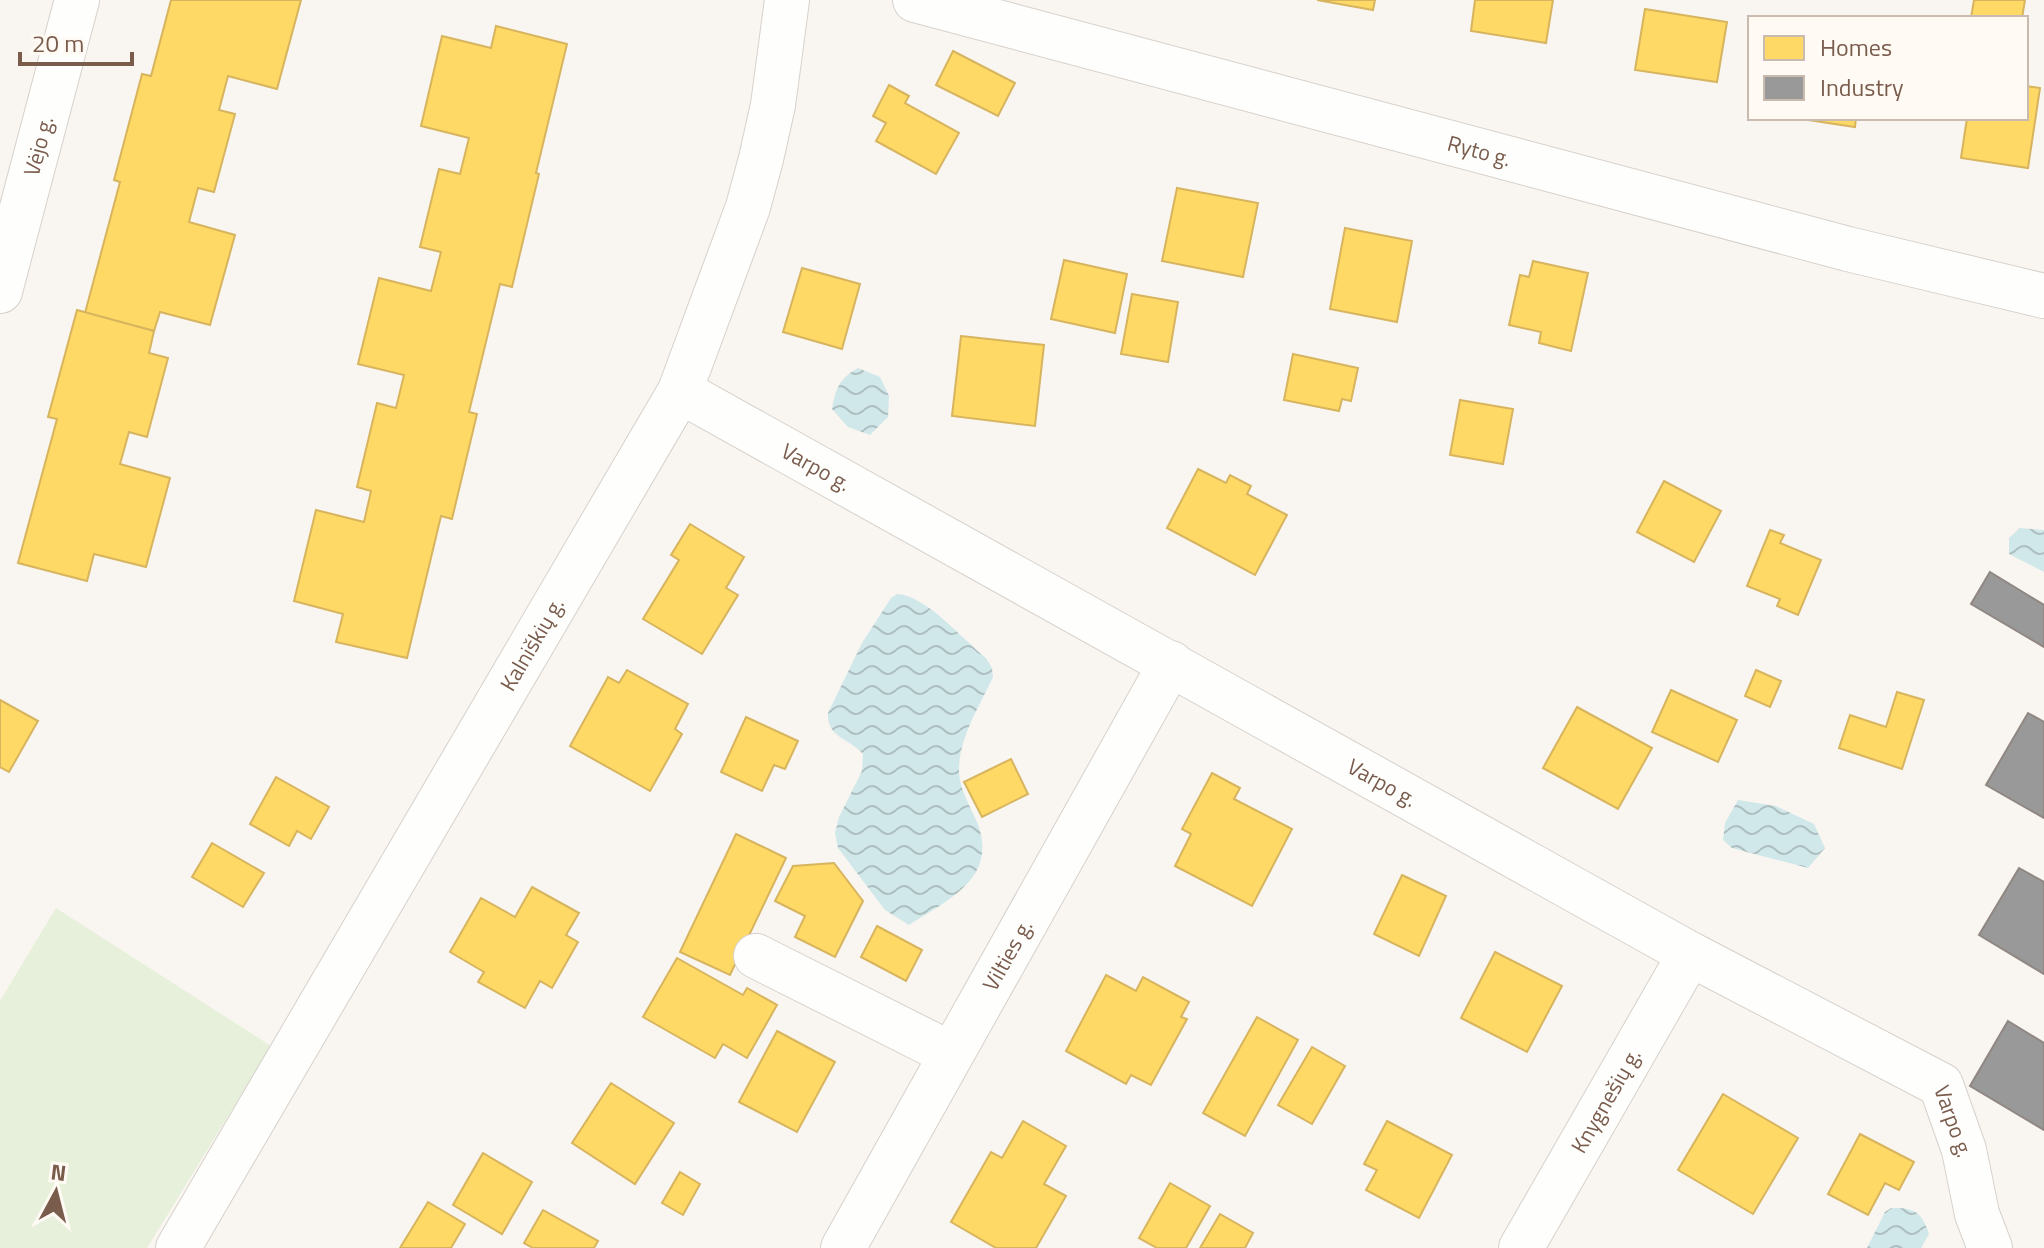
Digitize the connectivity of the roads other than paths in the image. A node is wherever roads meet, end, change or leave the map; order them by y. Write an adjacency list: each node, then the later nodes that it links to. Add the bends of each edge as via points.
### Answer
1 (77, 0): 4 (street, Vėjo g.)
2 (787, 0): 6 (street, Kalniškių g., via 758,171)
3 (915, 0): 5 (street, Ryto g., via 1848,249)
4 (0, 291)
5 (2044, 296)
6 (680, 391): 7 (street, Varpo g.); 11 (street, Kalniškių g.)
7 (1171, 663): 8 (street, Varpo g.); 10 (street, Vilties g.)
8 (1690, 954): 13 (street, Knygnešių g.); 14 (street, Varpo g., via 1941,1085)
9 (756, 956): 10 (street)
10 (951, 1054): 12 (street, Vilties g.)
11 (178, 1248)
12 (843, 1248)
13 (1521, 1248)
14 (1990, 1248)

